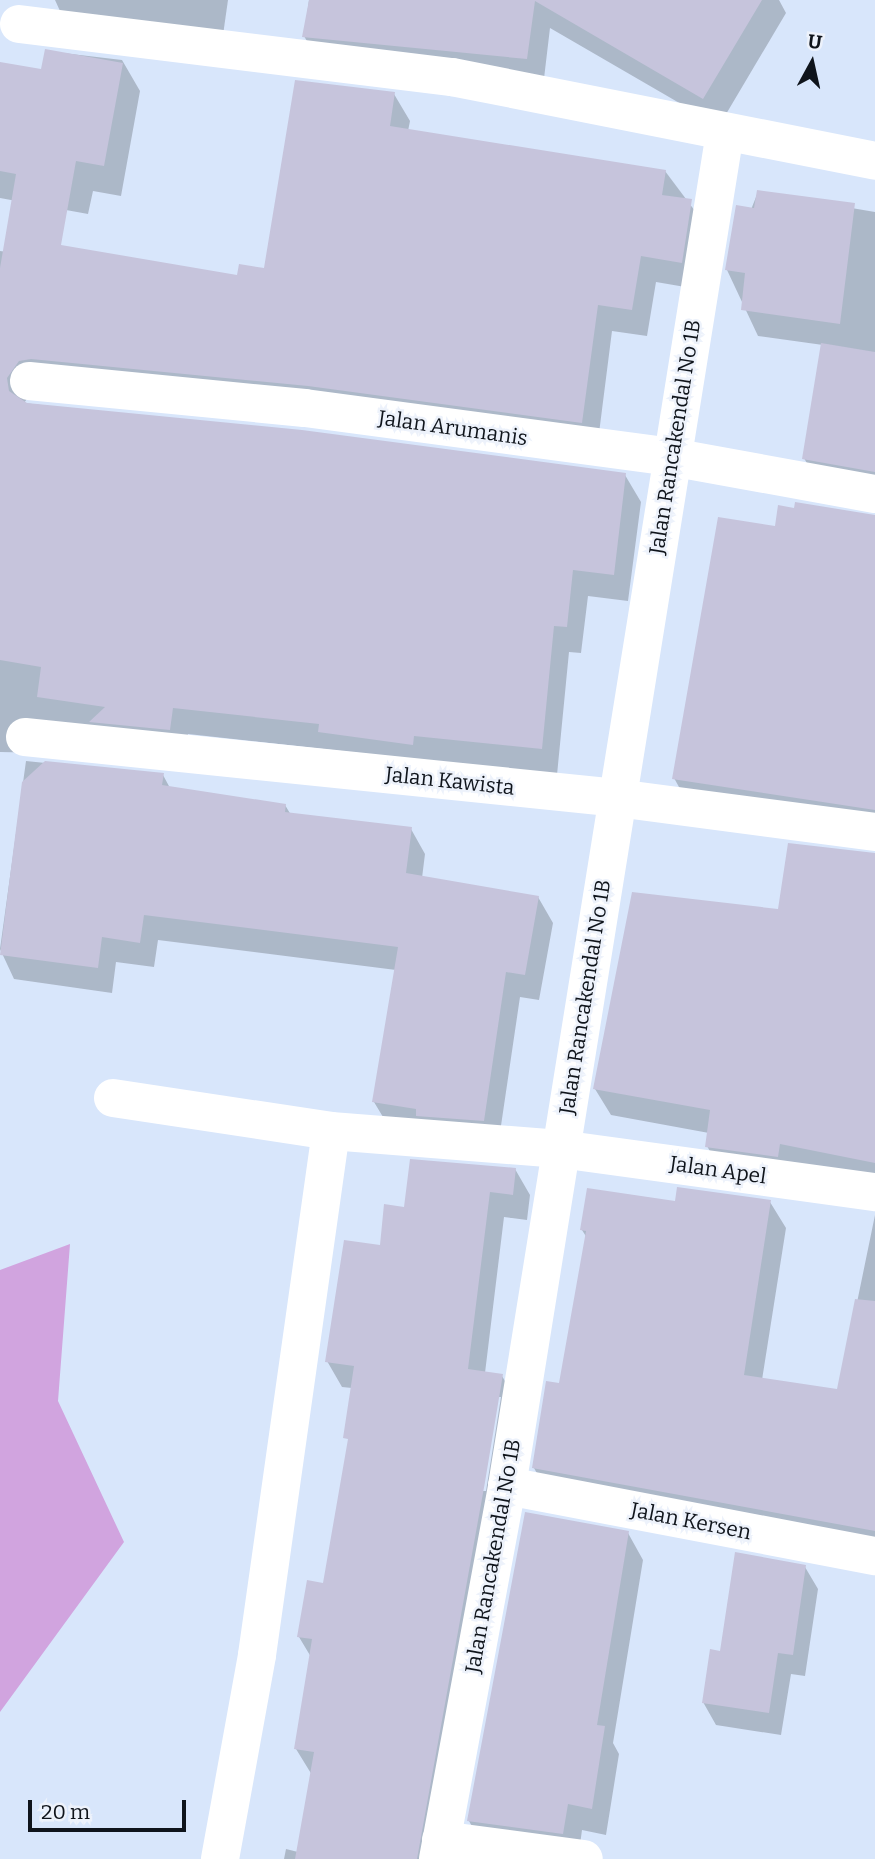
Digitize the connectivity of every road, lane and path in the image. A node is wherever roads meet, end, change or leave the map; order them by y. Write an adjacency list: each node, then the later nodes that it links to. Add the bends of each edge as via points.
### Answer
1 (19, 24): 2 (street, via 452,77)
2 (725, 133): 3 (street); 5 (street, Jalan Rancakendal No 1B)
3 (874, 156)
4 (29, 381): 5 (street, Jalan Arumanis, via 305,408)
5 (671, 457): 6 (street, Jalan Arumanis); 8 (street, Jalan Rancakendal No 1B)
6 (875, 494)
7 (24, 737): 8 (street, Jalan Kawista)
8 (617, 798): 9 (street, Jalan Kawista); 12 (street, Jalan Rancakendal No 1B)
9 (875, 832)
10 (113, 1098): 11 (street, Jalan Apel)
11 (331, 1132): 12 (street, Jalan Apel); 17 (street, via 257,1655)
12 (560, 1149): 13 (street, Jalan Apel); 14 (street, Jalan Rancakendal No 1B)
13 (875, 1192)
14 (507, 1486): 15 (street, Jalan Kersen); 16 (street, Jalan Rancakendal No 1B)
15 (875, 1556)
16 (440, 1849): 18 (street)
17 (220, 1859)
18 (584, 1859)

